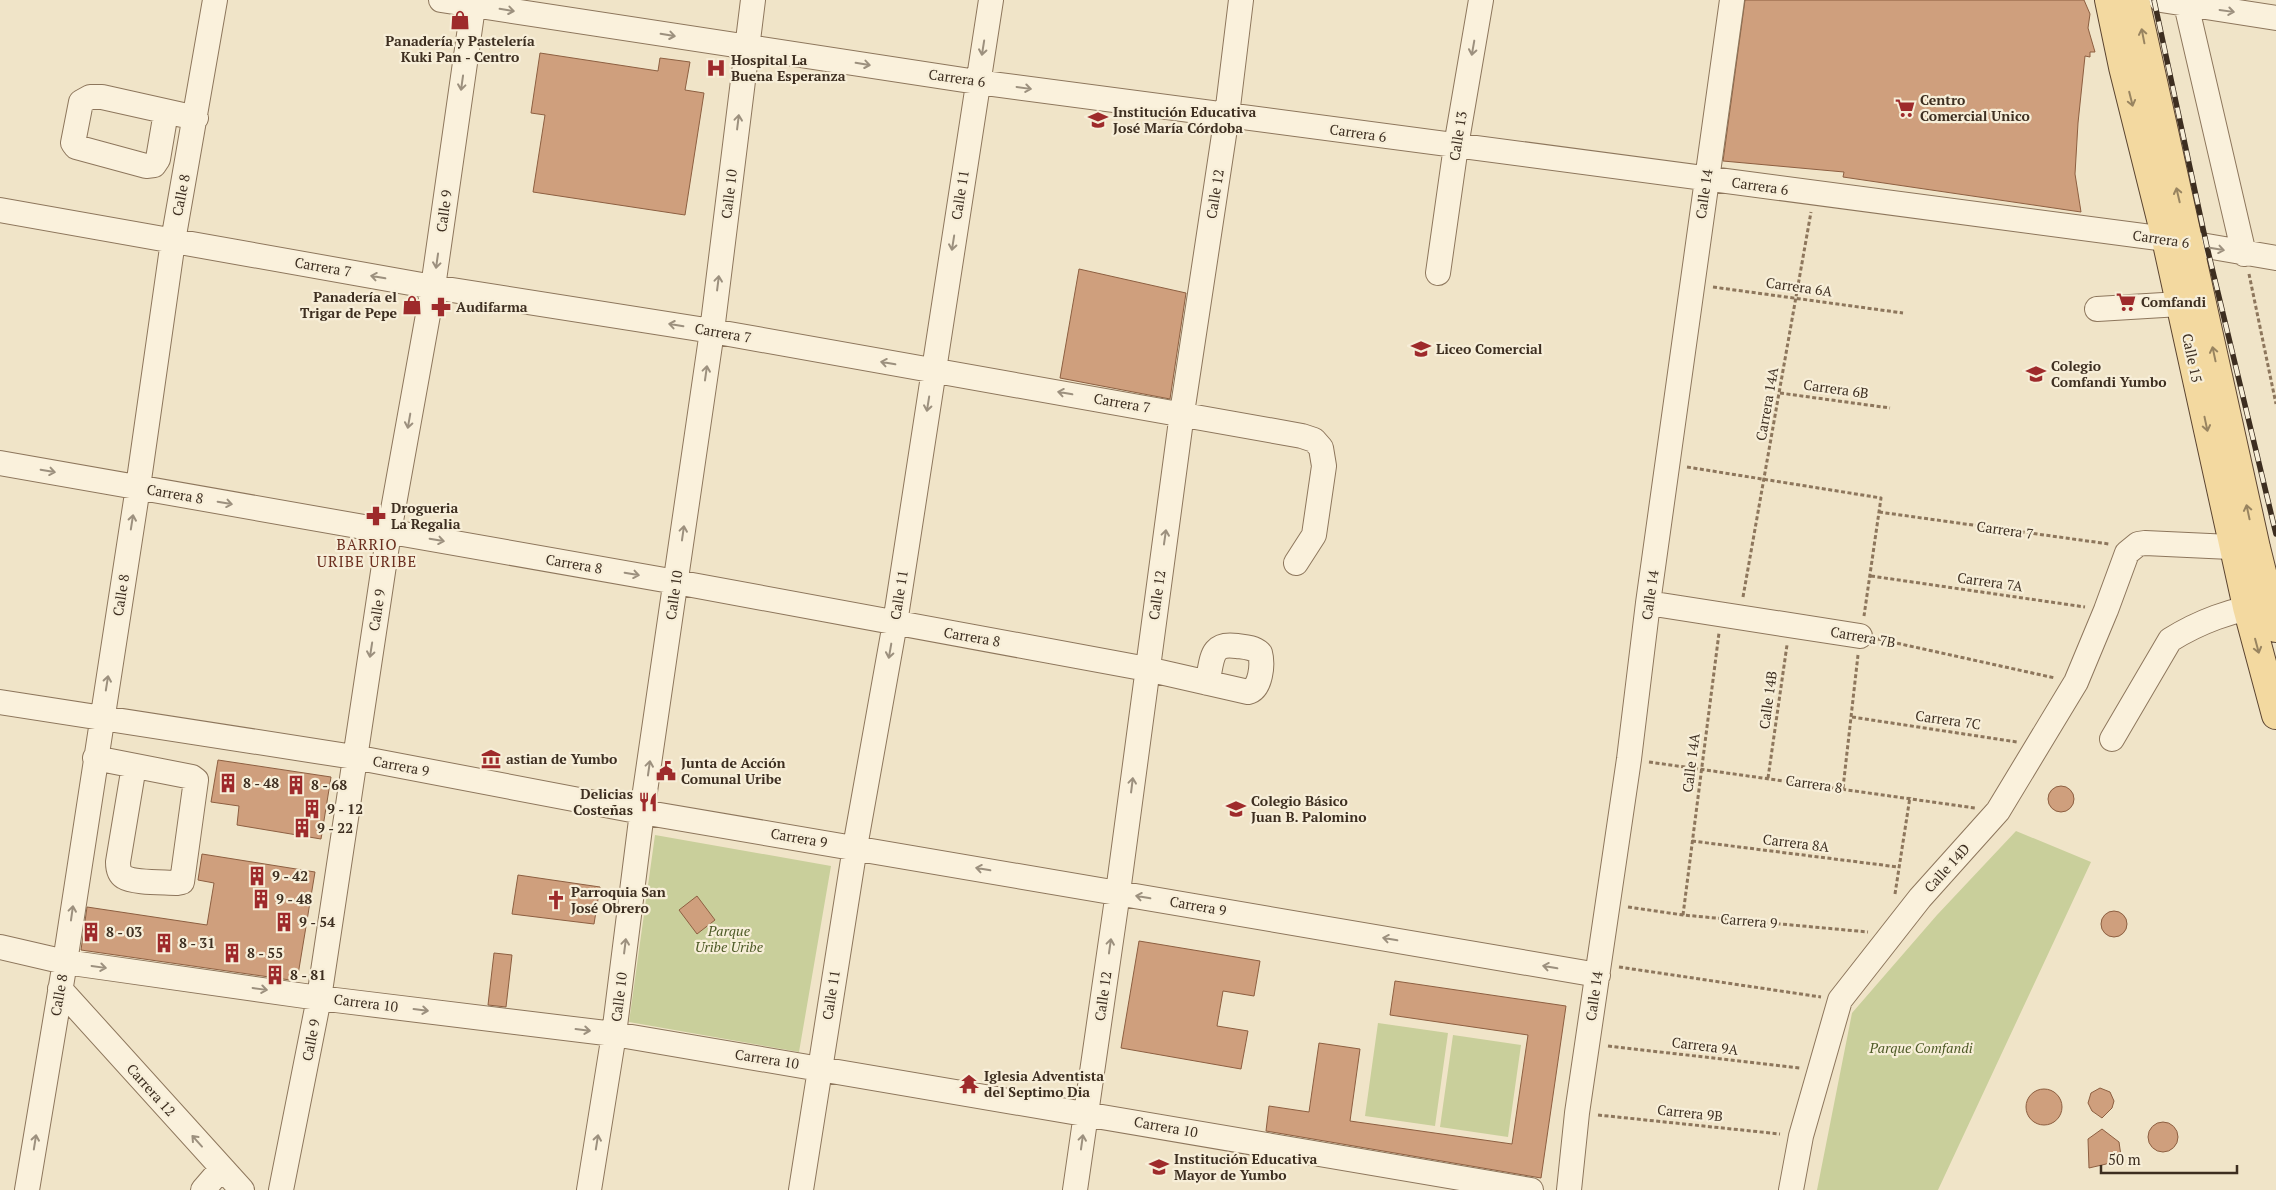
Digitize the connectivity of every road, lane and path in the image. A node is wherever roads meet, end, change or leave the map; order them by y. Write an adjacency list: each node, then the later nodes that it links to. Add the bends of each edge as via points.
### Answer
1 (215, 0): 18 (street, Calle 8)
2 (442, 0): 11 (street, Carrera 6)
3 (753, 0): 14 (street, Calle 10)
4 (991, 0): 15 (street, Calle 11, one-way to 15)
5 (1241, 0): 17 (street, Calle 12)
6 (1481, 0): 19 (street, Calle 13, one-way to 19)
7 (1732, 0): 20 (street, Calle 14)
8 (2109, 0): 24 (main road, Calle 15, one-way to 24, via 2123,67)
9 (2136, 0): 24 (main road, Calle 15, one-way to 9)
10 (2161, 0): 12 (street)
11 (474, 2): 14 (street, Carrera 6, one-way to 14); 29 (street, Calle 9, one-way to 29)
12 (2185, 3): 13 (street, one-way to 13); 25 (street)
13 (2276, 18)
14 (747, 47): 15 (street, Carrera 6, one-way to 15); 34 (street, Calle 10, one-way to 14)
15 (977, 82): 17 (street, Carrera 6, one-way to 17); 35 (street, Calle 11, one-way to 35)
16 (166, 112): 18 (street)
17 (1227, 115): 19 (street, Carrera 6); 39 (street, Calle 12)
18 (196, 118): 23 (street, Calle 8)
19 (1456, 146): 20 (street, Carrera 6); 27 (street, Calle 13)
20 (1706, 179): 21 (street, Carrera 6); 28 (street, Calle 14)
21 (1814, 193): 24 (street, Carrera 6); 30 (path, Carrera 14A)
22 (0, 210): 23 (street, Carrera 7)
23 (173, 241): 29 (street, Carrera 7, one-way to 23); 43 (street, Calle 8)
24 (2178, 241): 25 (street, Carrera 6, one-way to 25); 31 (main road, Calle 15); 47 (main road, Calle 15, one-way to 24)
25 (2244, 254): 26 (street, Carrera 6); 37 (path)
26 (2276, 258)
27 (1438, 273)
28 (1692, 284): 30 (path, Carrera 6A); 41 (street, Calle 14)
29 (433, 286): 34 (street, Carrera 7, one-way to 29); 46 (street, Calle 9, one-way to 46)
30 (1796, 298): 33 (path, Carrera 6A); 36 (path, Carrera 14A)
31 (2180, 304): 32 (street); 47 (main road, Calle 15, one-way to 47)
32 (2097, 308)
33 (1903, 313)
34 (712, 331): 35 (street, Carrera 7, one-way to 34); 51 (street, Calle 10, one-way to 34)
35 (933, 371): 39 (street, Carrera 7, one-way to 35); 56 (street, Calle 11, one-way to 56)
36 (1780, 393): 38 (path, Carrera 6B); 42 (path, Carrera 14A)
37 (2276, 404)
38 (1890, 408)
39 (1182, 413): 49 (street, Carrera 7, via 1302,436 1314,440 1321,448 1324,466 1316,528); 59 (street, Calle 12, one-way to 39)
40 (0, 463): 43 (street, Carrera 8, one-way to 43)
41 (1668, 464): 42 (path); 52 (street, Calle 14)
42 (1765, 480): 44 (path); 55 (path, Carrera 14A)
43 (138, 487): 46 (street, Carrera 8, one-way to 46); 65 (street, Calle 8, one-way to 43)
44 (1881, 498)
45 (1879, 512): 48 (path, Carrera 7)
46 (389, 532): 51 (street, Carrera 8, one-way to 51); 68 (street, Calle 9, one-way to 68)
47 (2244, 548): 48 (street, via 2145,543); 54 (main road, Calle 15)
48 (2129, 550): 53 (street, Calle 14D)
49 (1296, 564)
50 (1870, 576): 53 (path, Carrera 7A)
51 (676, 582): 56 (street, Carrera 8); 76 (street, Calle 10, one-way to 51)
52 (1648, 603): 55 (street, Carrera 7B); 70 (street, Calle 14)
53 (2106, 610): 61 (street, Calle 14D)
54 (2264, 614): 63 (main road, Calle 15, one-way to 63); 66 (street, via 2185,631 2170,640)
55 (1730, 616): 57 (street, Carrera 7B); 72 (path, Calle 14A)
56 (895, 623): 59 (street, Carrera 8); 78 (street, Calle 11, one-way to 78)
57 (1790, 625): 58 (street, Carrera 7B); 73 (path, Calle 14B)
58 (1860, 636): 61 (path, Carrera 7B)
59 (1147, 669): 60 (street, Carrera 8); 80 (street, Calle 12, one-way to 59)
60 (1207, 682)
61 (2076, 682): 67 (street, Calle 14D)
62 (0, 702): 65 (street, Carrera 9)
63 (2276, 715)
64 (1852, 717): 67 (path, Carrera 7C)
65 (101, 718): 68 (street, Carrera 9); 69 (street, Calle 8)
66 (2112, 739)
67 (2040, 745): 75 (street, Calle 14D)
68 (354, 757): 76 (street, Carrera 9); 89 (street, Calle 9)
69 (95, 758): 71 (street); 86 (street, Calle 8, one-way to 69)
70 (1629, 759): 72 (path, Carrera 8); 82 (street, Calle 14)
71 (134, 766): 71 (street, via 118,869 130,880 182,882 196,780 192,776)
72 (1702, 770): 73 (path, Carrera 8); 77 (path, Calle 14A)
73 (1768, 778): 74 (path, Carrera 8)
74 (1910, 797): 75 (path, Carrera 8); 79 (path)
75 (1998, 811): 84 (street, Calle 14D)
76 (642, 812): 78 (street, Carrera 9); 91 (street, Calle 10, one-way to 76)
77 (1692, 841): 79 (path, Carrera 8A); 83 (path, Calle 14A)
78 (855, 847): 80 (street, Carrera 9, one-way to 78); 93 (street, Calle 11)
79 (1898, 867): 81 (path)
80 (1118, 892): 87 (street, Carrera 9, one-way to 80); 95 (street, Calle 12, one-way to 80)
81 (1895, 896)
82 (1608, 904): 83 (path, Carrera 9); 87 (street, Calle 14)
83 (1683, 915): 84 (path, Carrera 9)
84 (1892, 934): 90 (street, Calle 14D)
85 (0, 947): 86 (street, Carrera 10)
86 (65, 962): 88 (street, Calle 8); 89 (street, Carrera 10, one-way to 89)
87 (1599, 969): 90 (path); 92 (street, Calle 14)
88 (60, 990): 98 (street, Carrera 12, one-way to 88); 99 (street, Calle 8, one-way to 88)
89 (319, 998): 91 (street, Carrera 10, one-way to 91); 102 (street, Calle 9)
90 (1840, 1000): 94 (street, Calle 14D)
91 (614, 1034): 93 (street, Carrera 10); 103 (street, Calle 10, one-way to 91)
92 (1587, 1043): 94 (path, Carrera 9A); 96 (street, Calle 14)
93 (819, 1067): 95 (street, Carrera 10); 104 (street, Calle 11)
94 (1820, 1070): 97 (street, Calle 14D)
95 (1086, 1113): 105 (street, Calle 12, one-way to 95); 106 (street, Carrera 10)
96 (1577, 1113): 97 (path, Carrera 9B); 107 (street, Calle 14)
97 (1801, 1136): 108 (street, Calle 14D)
98 (222, 1168): 100 (street); 101 (street, Carrera 12)
99 (27, 1190)
100 (203, 1190)
101 (242, 1190)
102 (281, 1190)
103 (589, 1190)
104 (802, 1190)
105 (1075, 1190)
106 (1531, 1190)
107 (1569, 1190)
108 (1792, 1190)

